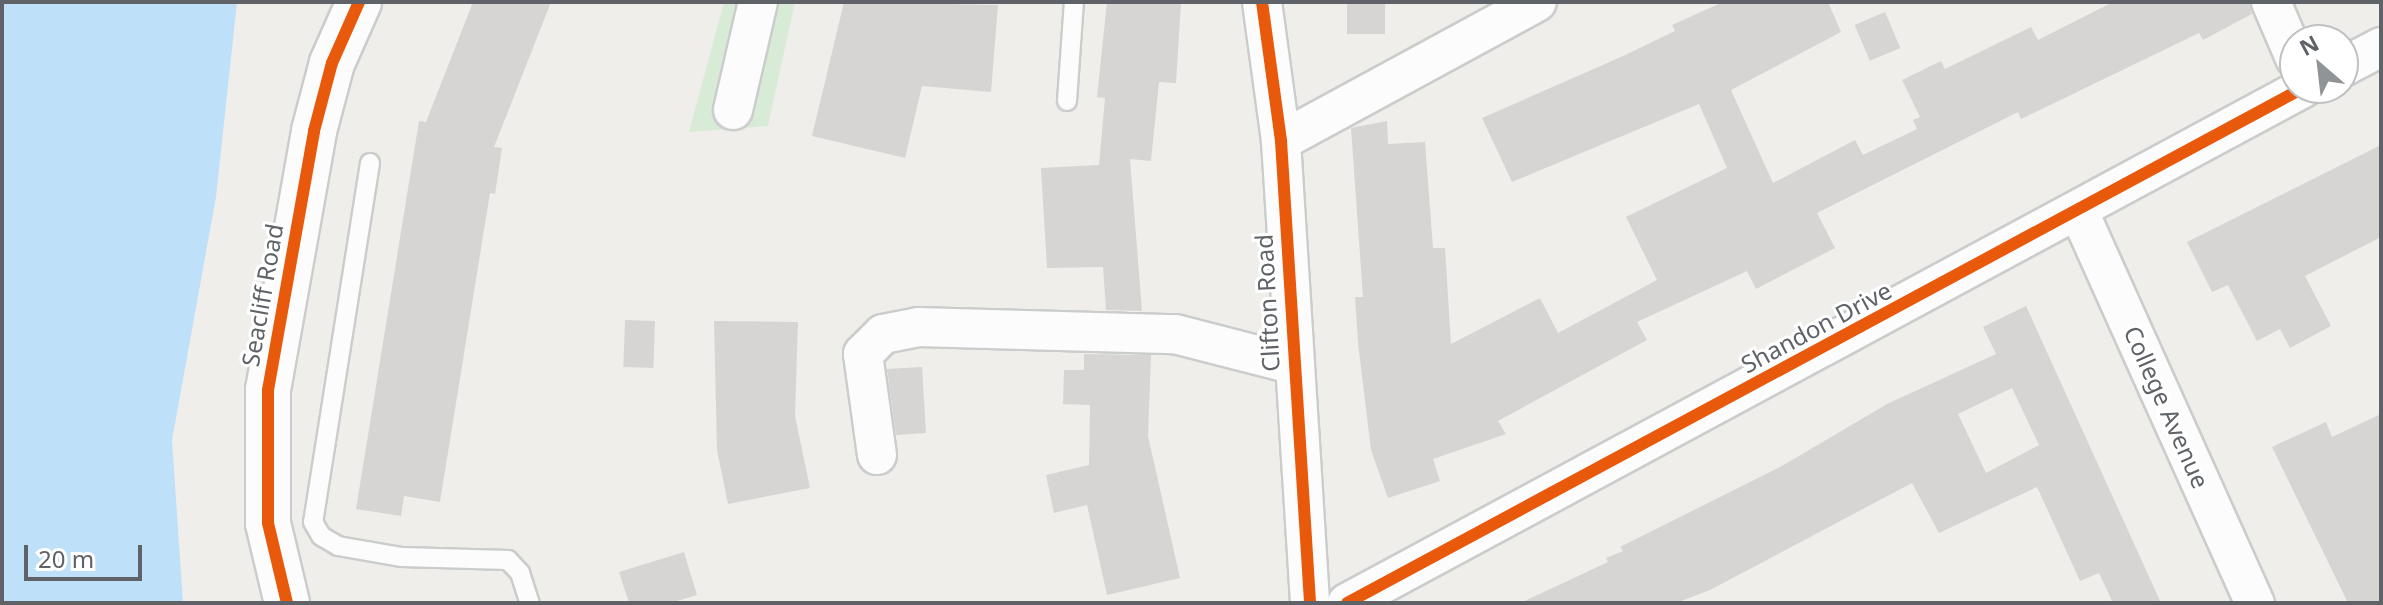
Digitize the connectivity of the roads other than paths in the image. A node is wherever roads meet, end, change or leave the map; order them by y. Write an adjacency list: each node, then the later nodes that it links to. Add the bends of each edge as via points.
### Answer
1 (359, 2): 18 (street, Seacliff Road, via 332,63 314,131 268,390 268,523)
2 (758, 2): 12 (street)
3 (1074, 2): 10 (lane)
4 (1262, 2): 13 (street, Clifton Road)
5 (1537, 2): 13 (street)
6 (2271, 2): 7 (street)
7 (2280, 24)
8 (2381, 47): 9 (street)
9 (2359, 59)
10 (1067, 101)
11 (2279, 101): 15 (street, Shandon Drive)
12 (733, 110)
13 (1281, 141): 16 (street, Clifton Road)
14 (370, 163): 19 (lane, via 313,522 321,536 338,546 402,557 508,560 520,573)
15 (2079, 212): 21 (street, Shandon Drive); 22 (street, College Avenue)
16 (1292, 364): 17 (street, via 1175,334 918,327 883,334 863,354); 20 (street, Clifton Road)
17 (877, 455)
18 (287, 603)
19 (530, 603)
20 (1310, 603)
21 (1347, 603)
22 (2255, 603)

